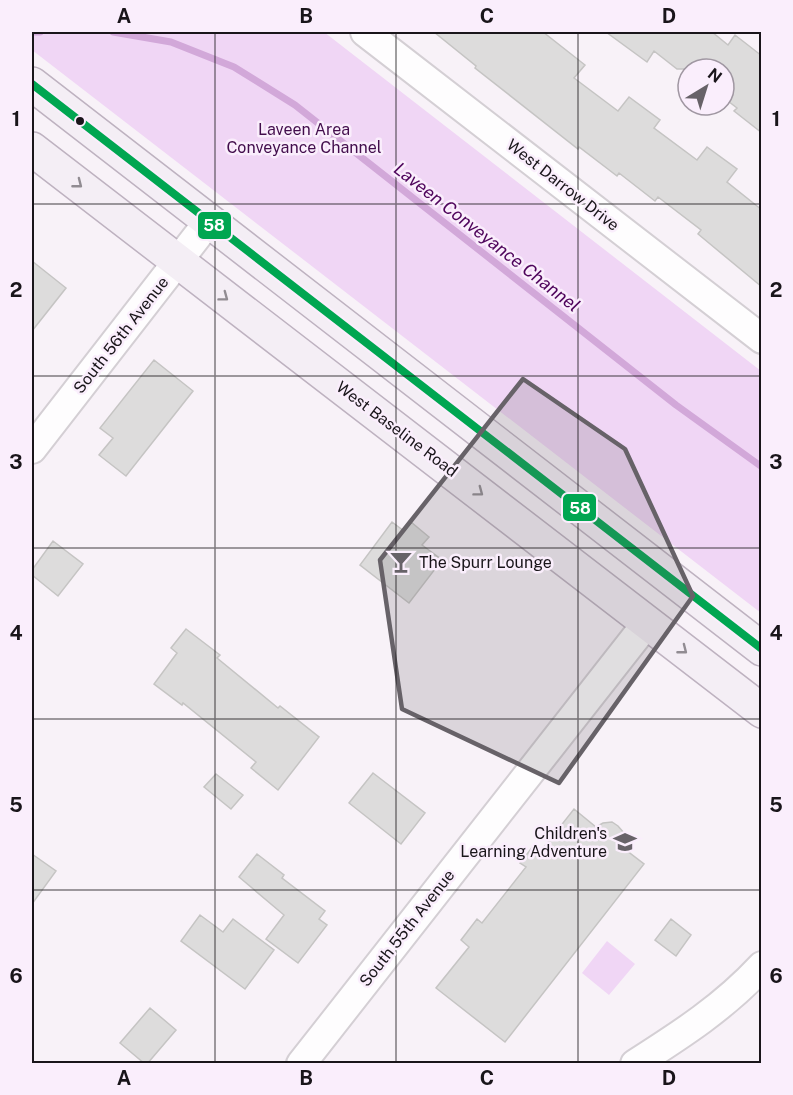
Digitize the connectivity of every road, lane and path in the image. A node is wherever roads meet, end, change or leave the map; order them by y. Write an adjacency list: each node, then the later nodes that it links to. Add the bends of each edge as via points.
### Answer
1 (365, 32): 6 (street, West Darrow Drive)
2 (32, 84): 4 (main road)
3 (32, 149): 5 (main road, West Baseline Road, one-way to 5)
4 (209, 221): 5 (street, South 56th Avenue); 9 (main road)
5 (177, 261): 7 (street, South 56th Avenue); 8 (main road, West Baseline Road, one-way to 8)
6 (762, 339)
7 (32, 449)
8 (647, 622): 10 (main road, West Baseline Road, one-way to 10); 12 (street, South 55th Avenue)
9 (762, 649)
10 (762, 711)
11 (762, 966): 13 (street, via 737,992 690,1029)
12 (301, 1064)
13 (635, 1064)

